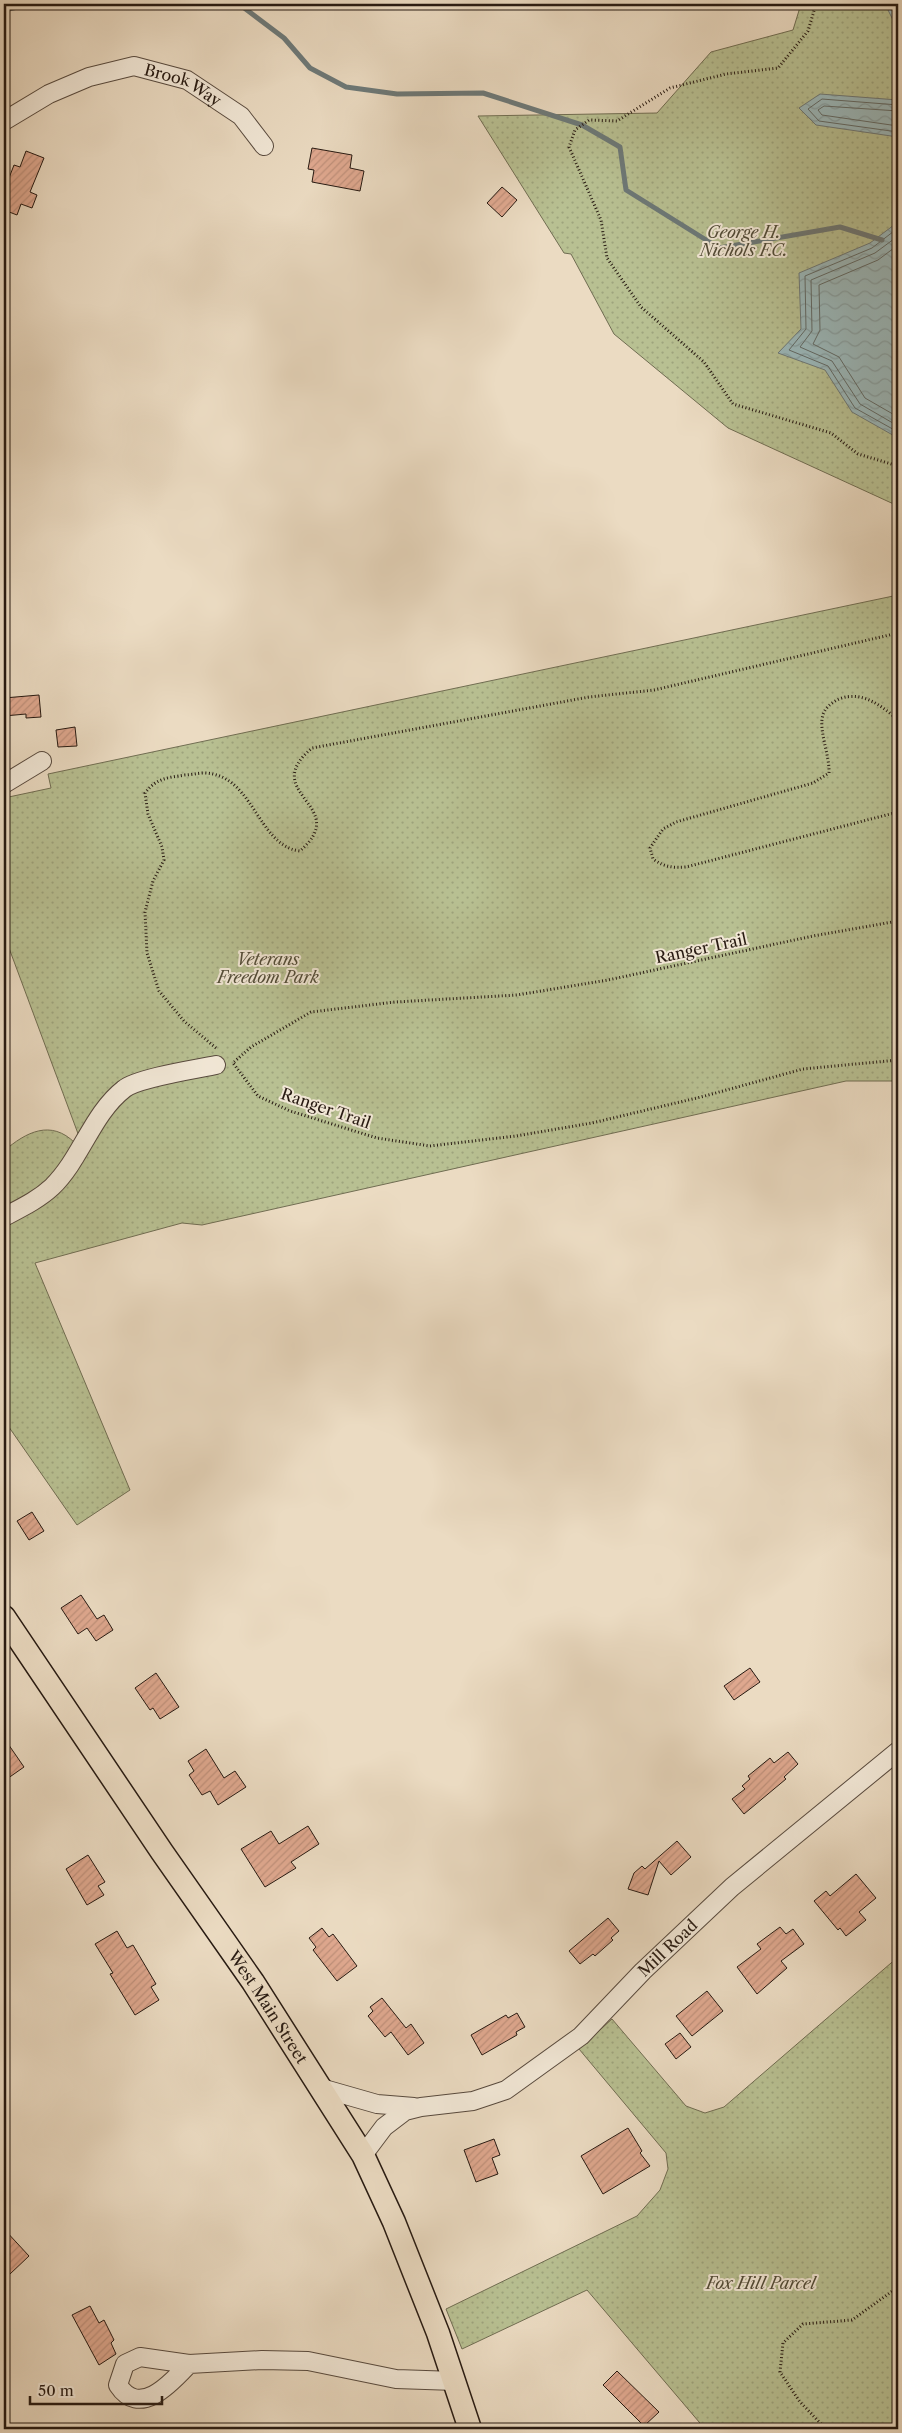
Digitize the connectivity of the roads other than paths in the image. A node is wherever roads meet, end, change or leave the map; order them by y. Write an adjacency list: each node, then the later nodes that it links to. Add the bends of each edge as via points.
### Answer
1 (4, 121): 2 (street, Brook Way, via 49,94 90,77 134,66 187,80 241,116)
2 (264, 146)
3 (42, 761): 4 (street)
4 (4, 784)
5 (224, 1059): 6 (street, via 125,1088 52,1186 33,1202)
6 (4, 1217)
7 (4, 1617): 9 (main road, West Main Street, via 254,1982)
8 (898, 1752): 10 (street, Mill Road, via 732,1887 580,2036 506,2090 474,2101)
9 (321, 2088): 10 (street, Mill Road, via 377,2104); 11 (main road, West Main Street)
10 (421, 2107): 11 (street, Mill Road, via 405,2111 393,2119)
11 (363, 2154): 13 (main road, West Main Street, via 394,2222)
12 (189, 2364): 13 (street, via 308,2360 396,2379)
13 (455, 2381): 14 (main road, West Main Street)
14 (470, 2429)

